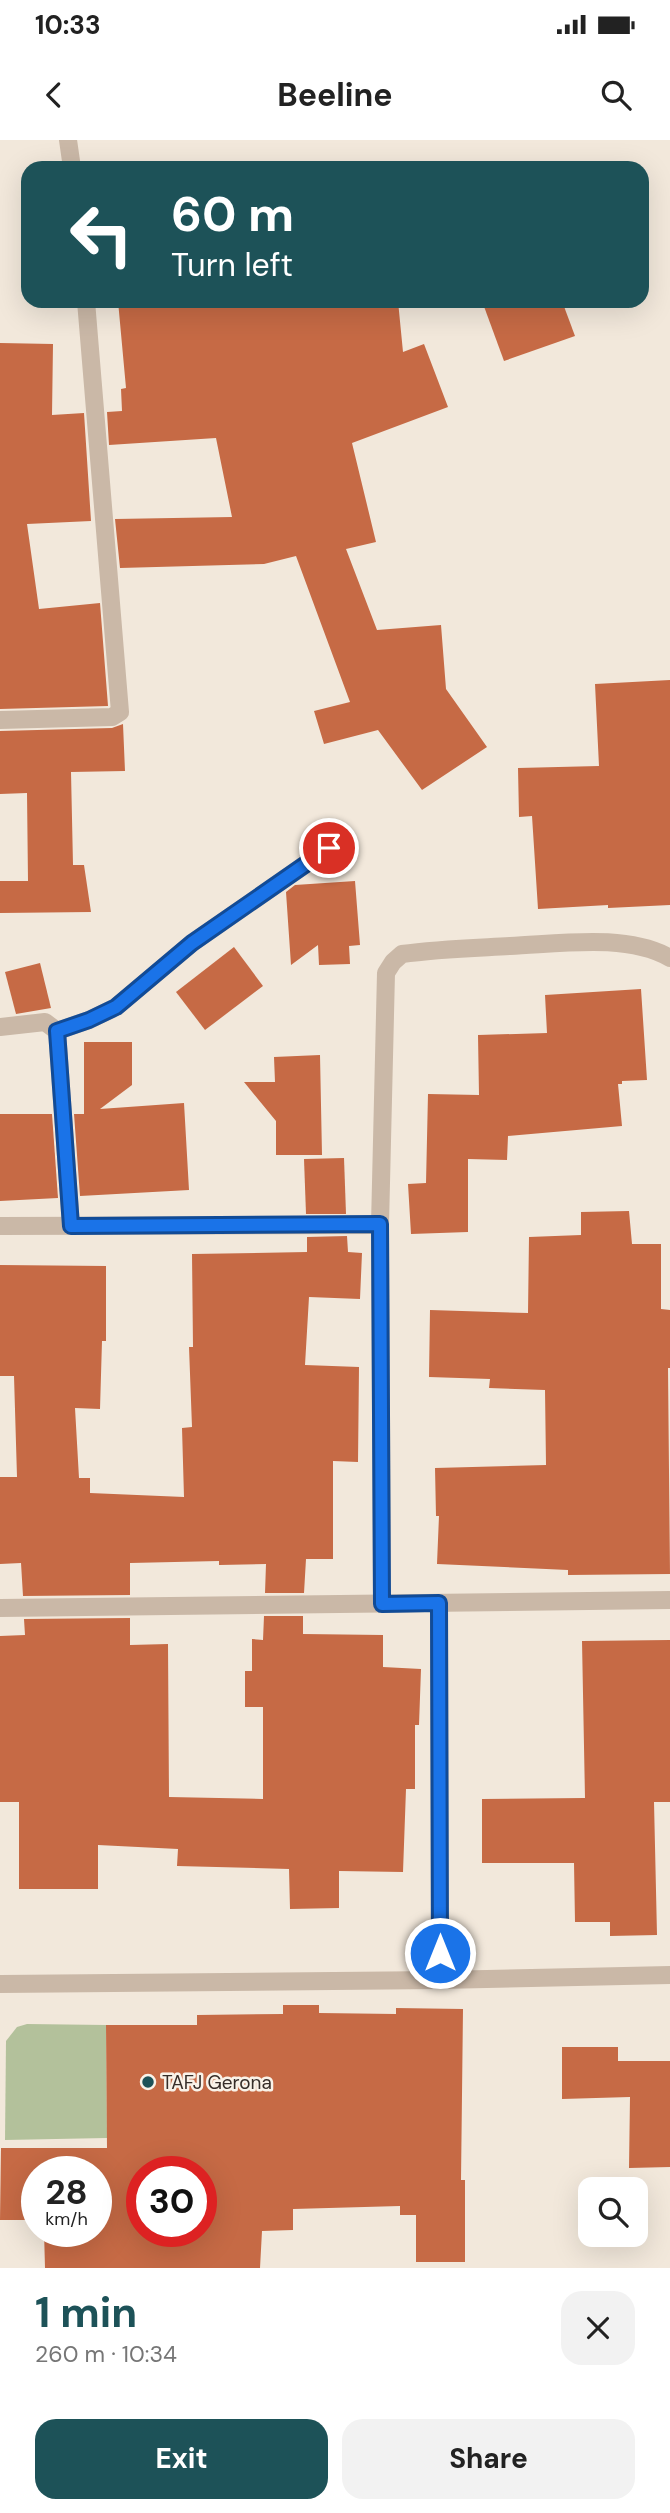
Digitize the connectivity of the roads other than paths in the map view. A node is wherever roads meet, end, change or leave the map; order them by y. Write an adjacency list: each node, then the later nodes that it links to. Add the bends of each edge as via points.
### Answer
1 (68, 140): 2 (street)
2 (71, 161)
3 (87, 308): 4 (street, via 120,712 112,717)
4 (0, 720)
5 (329, 848): 8 (street, via 192,943 116,1007)
6 (670, 958): 9 (street, via 639,946 575,943 424,951 402,954 393,962 386,973 385,990)
7 (0, 1027): 8 (street, via 45,1022)
8 (57, 1031): 11 (street)
9 (380, 1224): 11 (street); 14 (street)
10 (0, 1226): 11 (street)
11 (71, 1226)
12 (670, 1601): 13 (street)
13 (439, 1603): 14 (street); 17 (street)
14 (382, 1604): 15 (street)
15 (0, 1608)
16 (670, 1975): 17 (street)
17 (440, 1980): 18 (street)
18 (0, 1984)

